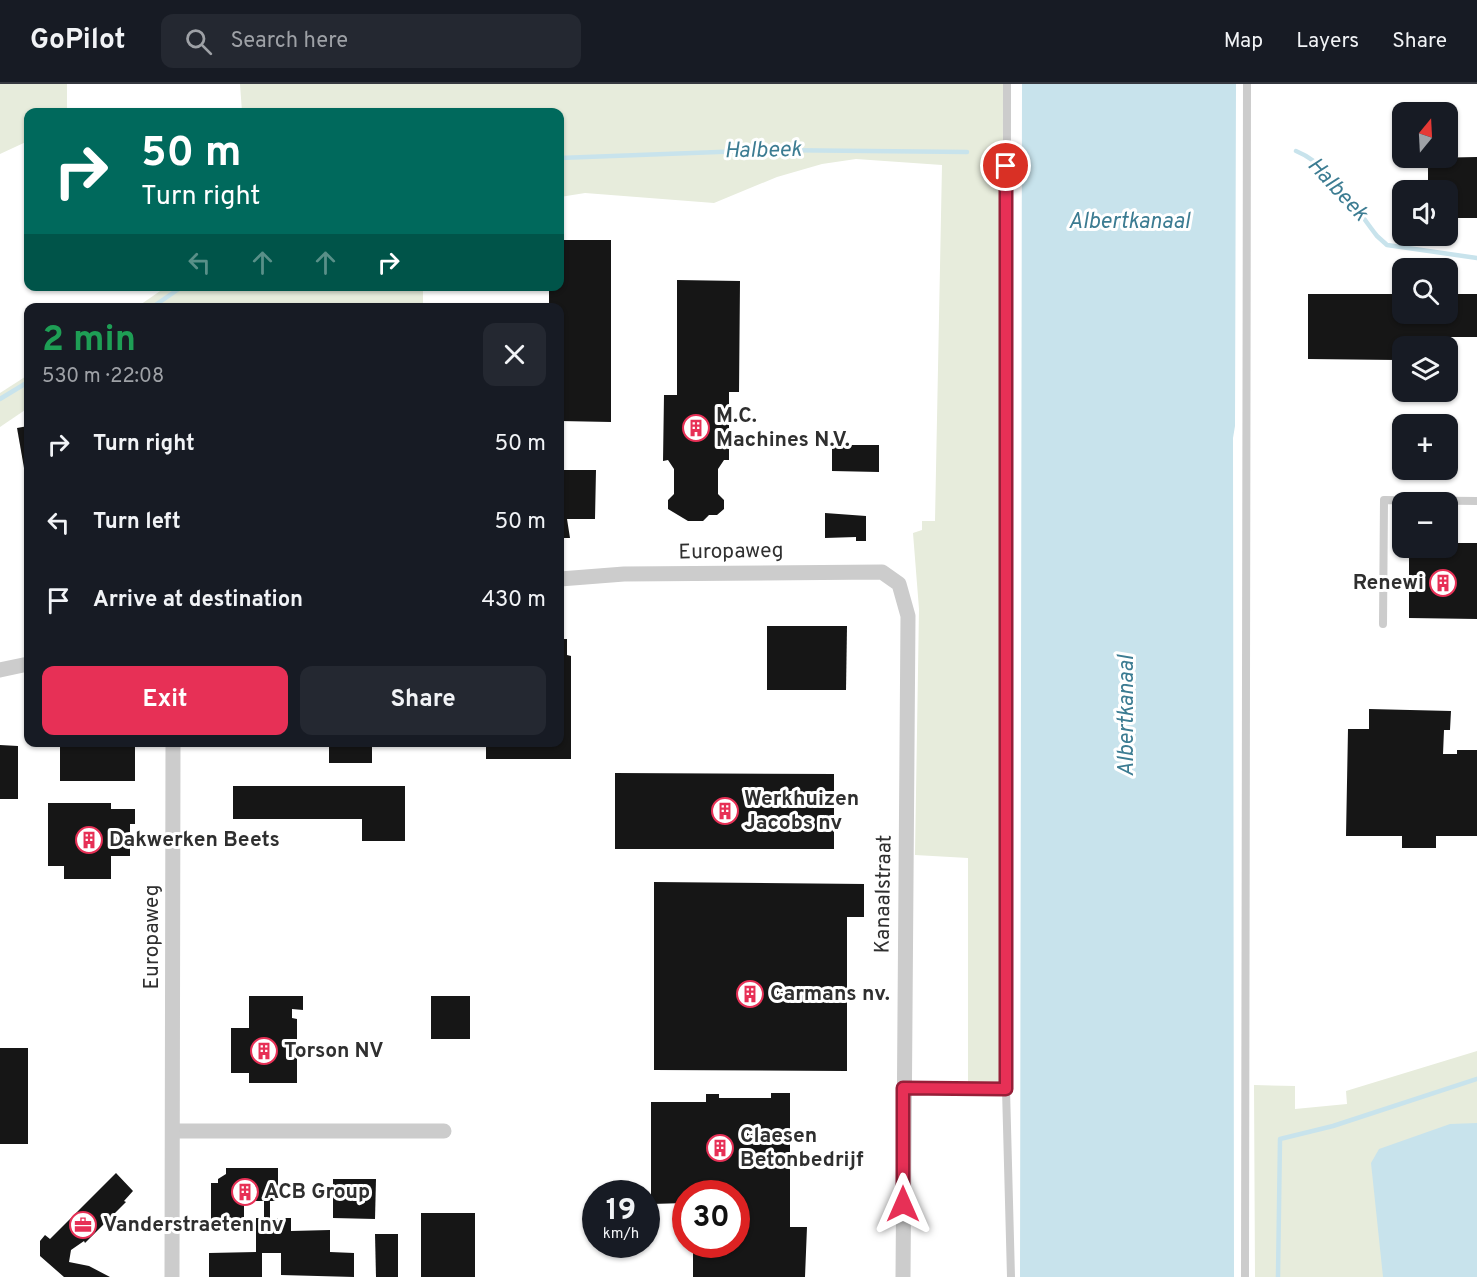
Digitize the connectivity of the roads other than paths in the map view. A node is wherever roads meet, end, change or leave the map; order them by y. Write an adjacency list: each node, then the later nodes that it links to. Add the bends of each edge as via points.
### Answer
1 (1007, 84): 11 (lane)
2 (1247, 84): 17 (lane)
3 (1477, 501): 6 (lane, via 1384,500)
4 (564, 579): 5 (street, Europaweg, via 624,574 882,572)
5 (899, 584): 10 (street, Kanaalstraat, via 908,616)
6 (1383, 624)
7 (24, 665): 8 (street)
8 (0, 670)
9 (173, 747): 12 (street, Europaweg)
10 (903, 1088): 11 (lane); 15 (street, Kanaalstraat)
11 (1006, 1089): 16 (lane)
12 (173, 1131): 13 (street); 14 (street, Europaweg)
13 (444, 1131)
14 (172, 1277)
15 (903, 1277)
16 (1011, 1277)
17 (1245, 1277)

